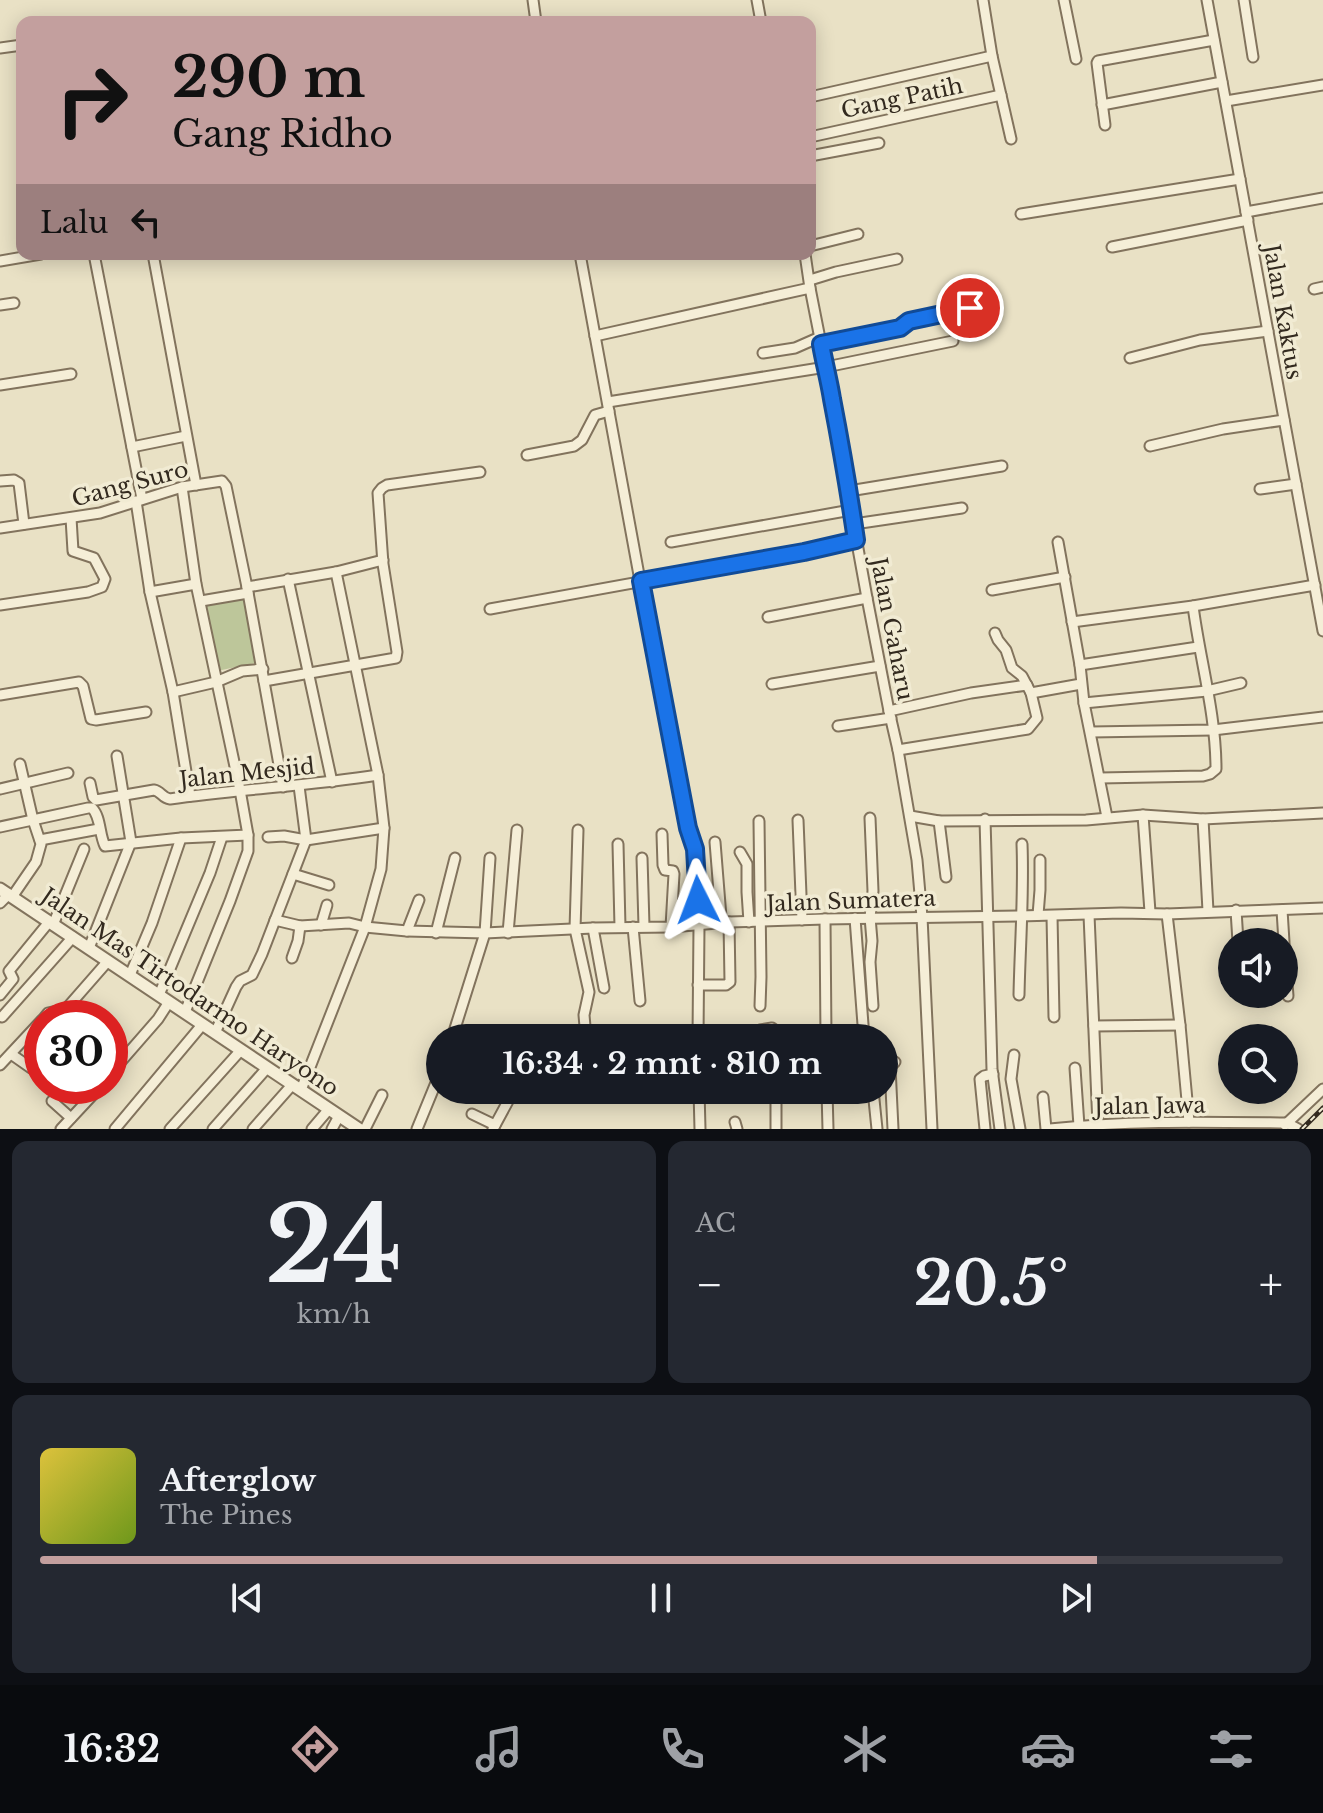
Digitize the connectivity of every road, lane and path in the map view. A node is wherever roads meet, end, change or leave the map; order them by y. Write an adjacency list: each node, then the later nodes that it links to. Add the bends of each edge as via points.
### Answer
1 (983, 0): 6 (street)
2 (1064, 0): 8 (street)
3 (1207, 0): 5 (street, Jalan Kaktus)
4 (1244, 0): 7 (street)
5 (1214, 40): 9 (street, Jalan Kaktus); 14 (street, via 1098,61)
6 (992, 56): 11 (street); 12 (street)
7 (1253, 57)
8 (1076, 59)
9 (1222, 82): 13 (street, Jalan Kaktus); 14 (street)
10 (1323, 85): 13 (street)
11 (1001, 95): 16 (street, Gang Patih); 17 (street)
12 (816, 96)
13 (1226, 101): 20 (street, Jalan Kaktus)
14 (1102, 105): 15 (street)
15 (1105, 125)
16 (816, 136)
17 (1011, 139)
18 (879, 143): 19 (street)
19 (816, 155)
20 (1240, 179): 22 (street); 23 (street, Jalan Kaktus)
21 (1323, 198): 23 (street)
22 (1021, 214)
23 (1247, 216): 26 (street); 36 (street, Jalan Kaktus)
24 (858, 234): 25 (street)
25 (816, 244)
26 (1112, 247)
27 (897, 259): 32 (street, via 836,272)
28 (95, 260): 49 (street)
29 (154, 260): 47 (street)
30 (581, 260): 37 (street)
31 (806, 260): 32 (street, Jalan Gaharu)
32 (810, 284): 37 (street); 38 (street, Jalan Gaharu)
33 (14, 303): 35 (street)
34 (988, 304): 38 (street, via 909,321 900,328)
35 (0, 305)
36 (1268, 331): 41 (street, via 1200,340); 46 (street, Jalan Kaktus)
37 (595, 336): 45 (street)
38 (820, 340): 40 (street); 42 (street, Jalan Gaharu)
39 (953, 341): 42 (street)
40 (763, 353)
41 (1130, 358)
42 (826, 367): 45 (street); 58 (street, Jalan Gaharu)
43 (71, 374): 44 (street)
44 (0, 385)
45 (608, 406): 50 (street, via 595,414 574,446); 74 (street)
46 (1284, 420): 48 (street); 54 (street, Jalan Kaktus)
47 (186, 436): 49 (street); 55 (street)
48 (1150, 446)
49 (132, 447): 59 (street)
50 (527, 455)
51 (1002, 466): 58 (street)
52 (480, 472): 69 (street, via 382,488 378,493)
53 (0, 481): 63 (street, via 19,483)
54 (1296, 484): 57 (street); 70 (street, Jalan Kaktus)
55 (196, 485): 56 (street, Gang Suro); 77 (street, Gang Suro, via 222,481 226,486)
56 (182, 487): 59 (street, Gang Suro); 75 (street)
57 (1260, 489)
58 (849, 491): 61 (street, Jalan Gaharu)
59 (139, 500): 62 (street, Gang Suro); 79 (street)
60 (962, 508): 64 (street)
61 (851, 510): 64 (street, Jalan Gaharu); 67 (street)
62 (71, 518): 63 (street, Gang Suro); 82 (street, via 73,551 94,558 105,579 102,587)
63 (24, 524): 65 (street, Gang Suro)
64 (854, 524): 66 (street, Jalan Gaharu)
65 (0, 528)
66 (856, 540): 74 (street); 80 (street, Jalan Gaharu)
67 (671, 542)
68 (1058, 542): 72 (street)
69 (383, 560): 71 (street); 90 (street, via 396,658)
70 (1318, 570): 76 (street, Jalan Kaktus)
71 (336, 572): 73 (street); 90 (street)
72 (1065, 577): 78 (street); 86 (street)
73 (288, 579): 77 (street); 94 (street)
74 (641, 581): 84 (street); 188 (street, via 695,849)
75 (196, 584): 79 (street); 81 (street)
76 (1315, 585): 83 (street); 87 (street, Jalan Kaktus)
77 (248, 590): 81 (street); 93 (street)
78 (992, 590)
79 (150, 592): 102 (street)
80 (867, 598): 85 (street); 92 (street, Jalan Gaharu)
81 (201, 601): 96 (street)
82 (0, 605)
83 (1193, 606): 86 (street); 89 (street)
84 (490, 609)
85 (768, 617)
86 (1072, 622): 91 (street)
87 (1323, 631)
88 (995, 633): 100 (street)
89 (1198, 647): 91 (street); 101 (street)
90 (354, 665): 94 (street); 115 (street)
91 (1080, 665): 99 (street)
92 (880, 666): 98 (street); 106 (street, Jalan Gaharu)
93 (263, 669): 95 (street); 96 (street)
94 (308, 673): 95 (street); 118 (street)
95 (264, 681): 121 (street)
96 (216, 682): 102 (street); 123 (street)
97 (1241, 683): 101 (street)
98 (772, 684)
99 (1081, 684): 100 (street); 104 (street)
100 (1029, 689): 106 (street, via 971,693); 111 (street, via 1037,718 1028,729)
101 (1207, 691): 104 (street); 109 (street)
102 (173, 692): 125 (street)
103 (0, 695): 105 (street, via 79,682 91,719)
104 (1084, 703): 110 (street)
105 (146, 712)
106 (890, 714): 108 (street); 111 (street, Jalan Gaharu)
107 (1323, 717): 109 (street)
108 (838, 726)
109 (1213, 730): 110 (street); 116 (street, via 1216,767 1210,774)
110 (1091, 732): 116 (street)
111 (898, 750): 128 (street, Jalan Gaharu)
112 (117, 756): 124 (street)
113 (20, 764): 117 (street)
114 (68, 773): 117 (street)
115 (378, 775): 118 (street, Jalan Mesjid); 138 (street)
116 (1100, 778): 129 (street)
117 (24, 782): 122 (street); 133 (street)
118 (332, 782): 120 (street, Jalan Mesjid)
119 (90, 783): 124 (street, Jalan Mesjid, via 96,800)
120 (299, 786): 121 (street, Jalan Mesjid); 148 (street)
121 (283, 787): 123 (street, Jalan Mesjid)
122 (0, 789)
123 (240, 790): 125 (street, Jalan Mesjid); 143 (street)
124 (124, 795): 125 (street, Jalan Mesjid, via 158,790 166,799); 149 (street)
125 (190, 796)
126 (1323, 813): 132 (street)
127 (1143, 815): 129 (street); 132 (street); 169 (street)
128 (910, 816): 136 (street); 177 (street, Jalan Gaharu)
129 (1107, 817): 131 (street)
130 (870, 818): 176 (street)
131 (985, 819): 136 (street); 173 (street)
132 (1203, 819): 168 (street)
133 (33, 820): 137 (street); 139 (street, via 92,808); 147 (street)
134 (798, 820): 181 (street)
135 (759, 821): 183 (street)
136 (939, 821): 160 (street)
137 (0, 827)
138 (384, 828): 148 (street); 189 (street, via 381,869)
139 (99, 829): 147 (street); 149 (street, via 105,846)
140 (517, 830): 200 (street)
141 (578, 830): 196 (street)
142 (662, 834): 192 (street, via 663,865 674,874)
143 (248, 835): 144 (street); 215 (street, via 248,851)
144 (222, 837): 146 (street); 210 (street)
145 (268, 837): 148 (street)
146 (181, 838): 149 (street); 205 (street)
147 (40, 840): 162 (street, via 36,862)
148 (306, 840): 159 (street)
149 (131, 842): 202 (street)
150 (715, 842): 185 (street, via 721,918)
151 (618, 844): 190 (street)
152 (1022, 844): 174 (street)
153 (84, 849): 184 (street)
154 (740, 852): 182 (street, via 747,864)
155 (455, 858): 198 (street)
156 (490, 858): 199 (street)
157 (642, 858): 191 (street)
158 (1040, 860): 171 (street)
159 (293, 874): 161 (street); 180 (street)
160 (946, 877)
161 (329, 885)
162 (5, 896): 184 (street, Jalan Mas Tirtodarmo Haryono)
163 (419, 900): 197 (street)
164 (327, 905): 186 (street)
165 (1323, 908): 167 (street, Jalan Sumatera)
166 (1236, 910): 167 (street, Jalan Sumatera); 168 (street, Jalan Sumatera); 194 (street)
167 (1282, 910): 195 (street)
168 (1208, 911): 170 (street, Jalan Sumatera)
169 (1150, 912): 170 (street, Jalan Sumatera); 172 (street, Jalan Sumatera)
170 (1167, 914): 224 (street)
171 (1038, 915): 174 (street, Jalan Sumatera); 175 (street, Jalan Sumatera)
172 (1089, 915): 175 (street, Jalan Sumatera); 225 (street)
173 (989, 916): 174 (street, Jalan Sumatera); 177 (street, Jalan Sumatera); 236 (street)
174 (1020, 916): 209 (street)
175 (1052, 916): 217 (street)
176 (870, 917): 177 (street, Jalan Sumatera); 178 (street, Jalan Sumatera); 214 (street)
177 (922, 917): 274 (street, Jalan Gaharu)
178 (855, 918): 179 (street, Jalan Sumatera); 222 (street)
179 (825, 919): 181 (street, Jalan Sumatera); 221 (street)
180 (275, 920): 187 (street, Jalan Sumatera); 226 (street, via 252,975 236,987)
181 (802, 920): 183 (street, Jalan Sumatera)
182 (749, 922): 183 (street, Jalan Sumatera); 185 (street, Jalan Sumatera)
183 (761, 922): 213 (street)
184 (51, 923): 201 (street, Jalan Mas Tirtodarmo Haryono); 208 (street, via 9,971 13,979)
185 (726, 923): 188 (street, Jalan Sumatera); 206 (street, via 730,982)
186 (321, 925): 187 (street, Jalan Sumatera); 189 (street, Jalan Sumatera)
187 (300, 926): 203 (street)
188 (699, 926): 192 (street, Jalan Sumatera); 206 (street)
189 (365, 927): 197 (street, Jalan Sumatera); 237 (street)
190 (620, 927): 191 (street, Jalan Sumatera); 193 (street, Jalan Sumatera)
191 (639, 927): 192 (street, Jalan Sumatera); 212 (street)
192 (671, 927)
193 (593, 928): 196 (street, Jalan Sumatera); 207 (street)
194 (1237, 928)
195 (1283, 928)
196 (575, 929): 200 (street, Jalan Sumatera); 219 (street, via 589,992)
197 (407, 931): 198 (street, Jalan Sumatera)
198 (436, 933): 199 (street, Jalan Sumatera)
199 (485, 933): 200 (street, Jalan Sumatera); 218 (street)
200 (508, 933)
201 (73, 937): 202 (street, Jalan Mas Tirtodarmo Haryono); 216 (street)
202 (89, 948): 204 (street, Jalan Mas Tirtodarmo Haryono)
203 (292, 958)
204 (108, 961): 205 (street, Jalan Mas Tirtodarmo Haryono); 211 (street)
205 (130, 975): 210 (street, Jalan Mas Tirtodarmo Haryono)
206 (698, 985): 220 (street)
207 (604, 988)
208 (0, 995)
209 (1019, 995)
210 (164, 998): 215 (street, Jalan Mas Tirtodarmo Haryono); 229 (street, via 158,1019)
211 (74, 1000)
212 (640, 1001)
213 (760, 1006)
214 (873, 1006)
215 (185, 1012): 223 (street, Jalan Mas Tirtodarmo Haryono)
216 (2, 1017)
217 (1054, 1017)
218 (456, 1024)
219 (585, 1024)
220 (698, 1024)
221 (826, 1024)
222 (863, 1024)
223 (202, 1025): 226 (street, Jalan Mas Tirtodarmo Haryono); 261 (street)
224 (1180, 1025): 225 (street); 255 (street)
225 (1094, 1026): 256 (street)
226 (215, 1033): 228 (street, Jalan Mas Tirtodarmo Haryono)
227 (24, 1040): 230 (street)
228 (241, 1050): 234 (street, Jalan Mas Tirtodarmo Haryono); 262 (street)
229 (128, 1053)
230 (11, 1054): 232 (street); 233 (street)
231 (1014, 1055): 240 (street)
232 (24, 1063)
233 (0, 1065)
234 (267, 1068): 237 (street, Jalan Mas Tirtodarmo Haryono); 263 (street)
235 (1075, 1068): 257 (street)
236 (993, 1074): 241 (street); 275 (street, via 980,1079)
237 (297, 1088): 252 (street, Jalan Mas Tirtodarmo Haryono); 264 (street)
238 (1323, 1089): 258 (street)
239 (382, 1095): 267 (street)
240 (1014, 1096): 241 (street); 277 (street)
241 (996, 1097): 276 (street)
242 (1043, 1097): 278 (street)
243 (55, 1104): 254 (street)
244 (84, 1104): 254 (street)
245 (427, 1104): 268 (street)
246 (506, 1104): 259 (street)
247 (699, 1104): 269 (street)
248 (776, 1104): 270 (street)
249 (827, 1104): 271 (street)
250 (874, 1104): 272 (street)
251 (892, 1104): 273 (street)
252 (334, 1113): 265 (street); 266 (street); 267 (street, Jalan Mas Tirtodarmo Haryono)
253 (472, 1114): 259 (street)
254 (71, 1118): 260 (street)
255 (1189, 1122): 256 (street, Jalan Jawa); 258 (street, Jalan Jawa)
256 (1098, 1125): 257 (street, Jalan Jawa)
257 (1079, 1126): 278 (street, Jalan Jawa)
258 (1284, 1126): 279 (street, Jalan Jawa)
259 (494, 1127)
260 (61, 1129)
261 (115, 1129)
262 (170, 1129)
263 (213, 1129)
264 (253, 1129)
265 (312, 1129)
266 (332, 1129)
267 (362, 1129)
268 (417, 1129)
269 (700, 1129)
270 (776, 1129)
271 (828, 1129)
272 (877, 1129)
273 (893, 1129)
274 (932, 1129)
275 (985, 1129)
276 (1000, 1129)
277 (1020, 1129)
278 (1048, 1129)
279 (1298, 1129)

